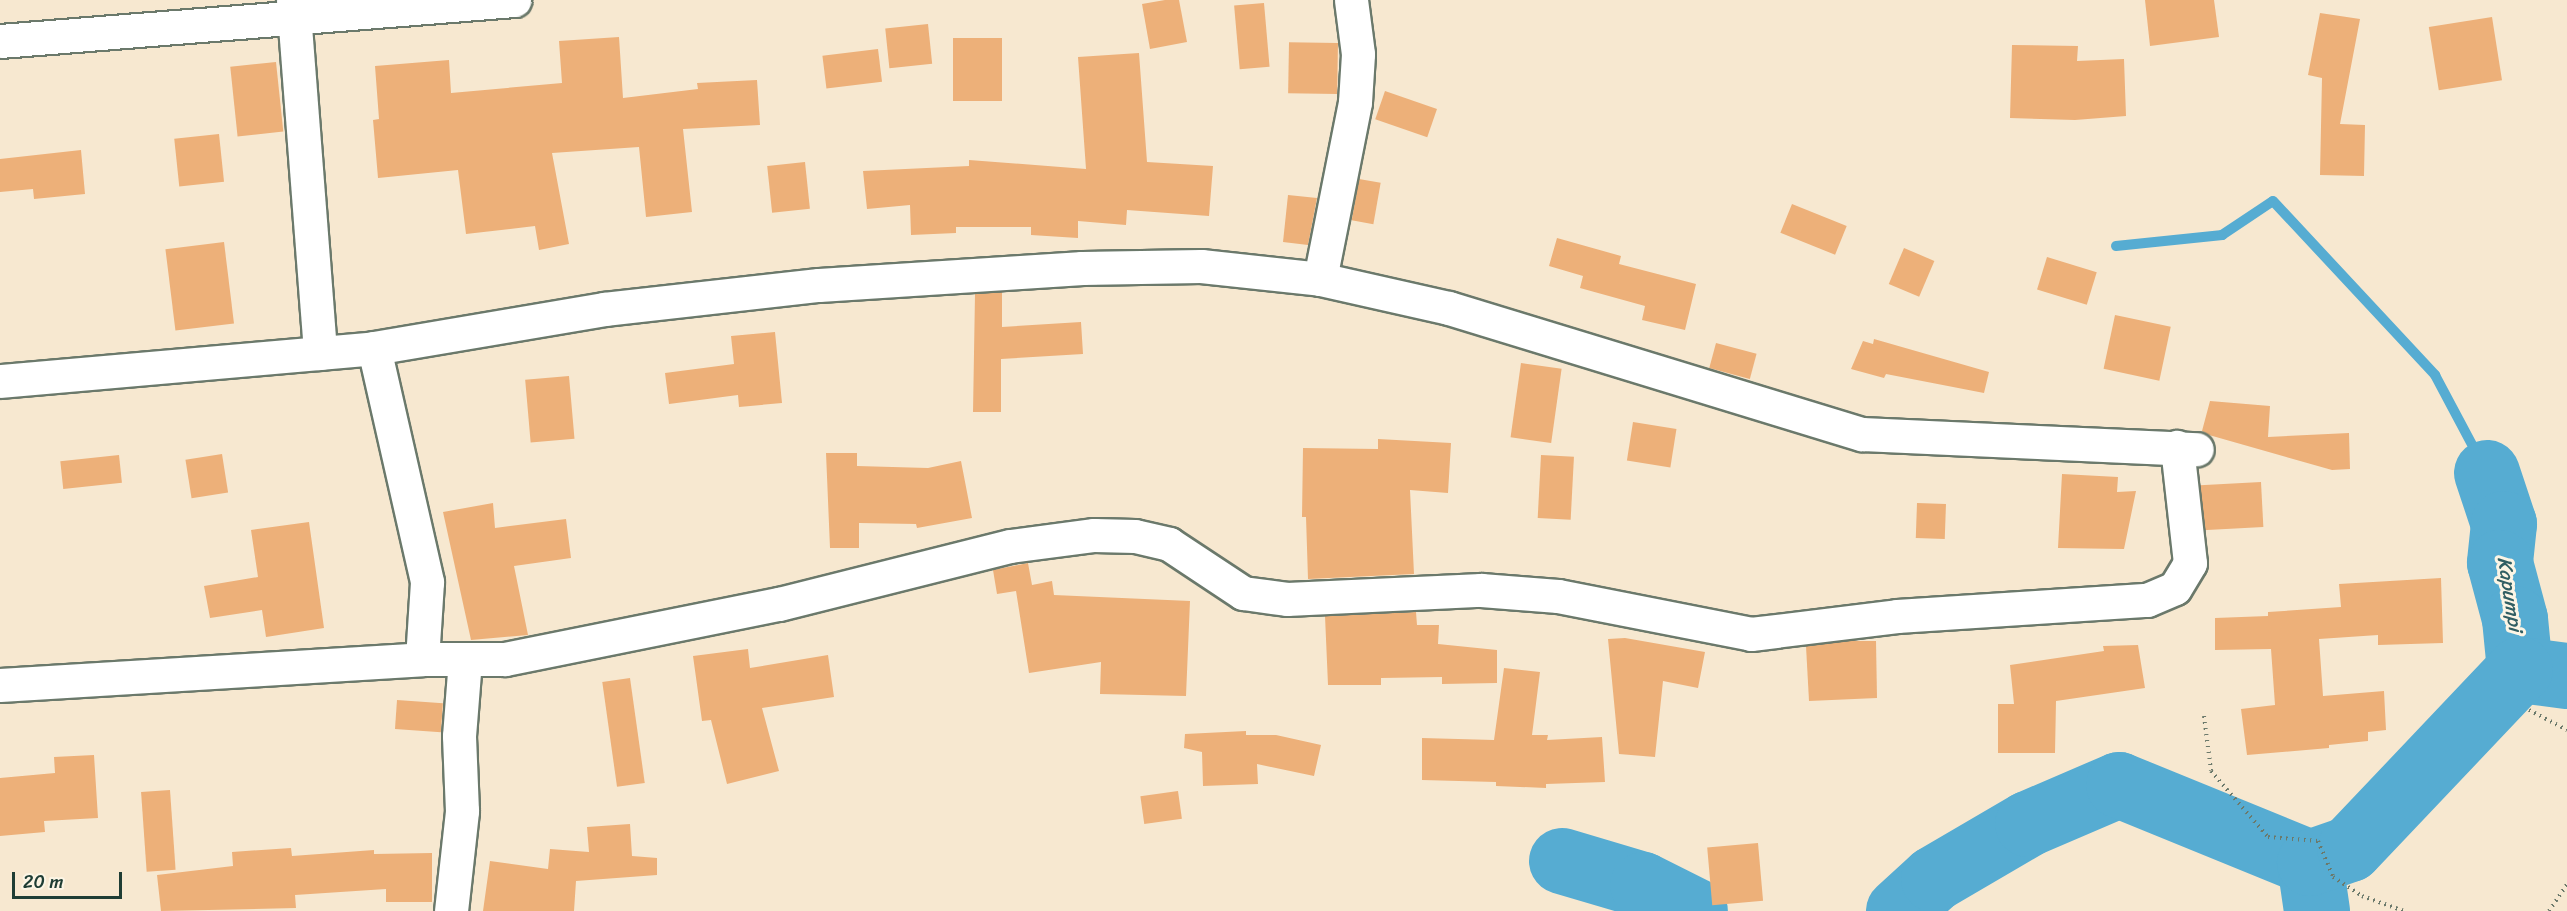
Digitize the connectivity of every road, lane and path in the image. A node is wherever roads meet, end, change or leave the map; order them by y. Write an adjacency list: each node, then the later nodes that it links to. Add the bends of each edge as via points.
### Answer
1 (514, 0): 3 (street)
2 (1351, 0): 5 (street, via 1358,54 1355,102)
3 (294, 9): 4 (street); 7 (street)
4 (0, 40)
5 (1320, 279): 6 (street, via 1201,266 1082,268 819,285 604,309); 10 (street, via 1449,308 1862,434 2188,448 2190,563 2175,588 2147,600 1897,616 1751,634 1558,596 1481,590 1287,599 1243,593 1169,544 1135,536 1094,535 1010,546 779,604 598,643 505,659)
6 (374, 348): 7 (street); 9 (street, via 427,582)
7 (320, 353): 8 (street)
8 (0, 381)
9 (422, 659): 10 (street); 11 (street)
10 (465, 659): 16 (street, via 459,736 462,811)
11 (0, 685)
12 (2529, 710): 14 (path)
13 (2204, 716): 17 (path, via 2211,771 2268,837 2318,841 2333,877 2362,896)
14 (2567, 730)
15 (2567, 884): 18 (path)
16 (451, 911)
17 (2404, 911)
18 (2549, 911)

